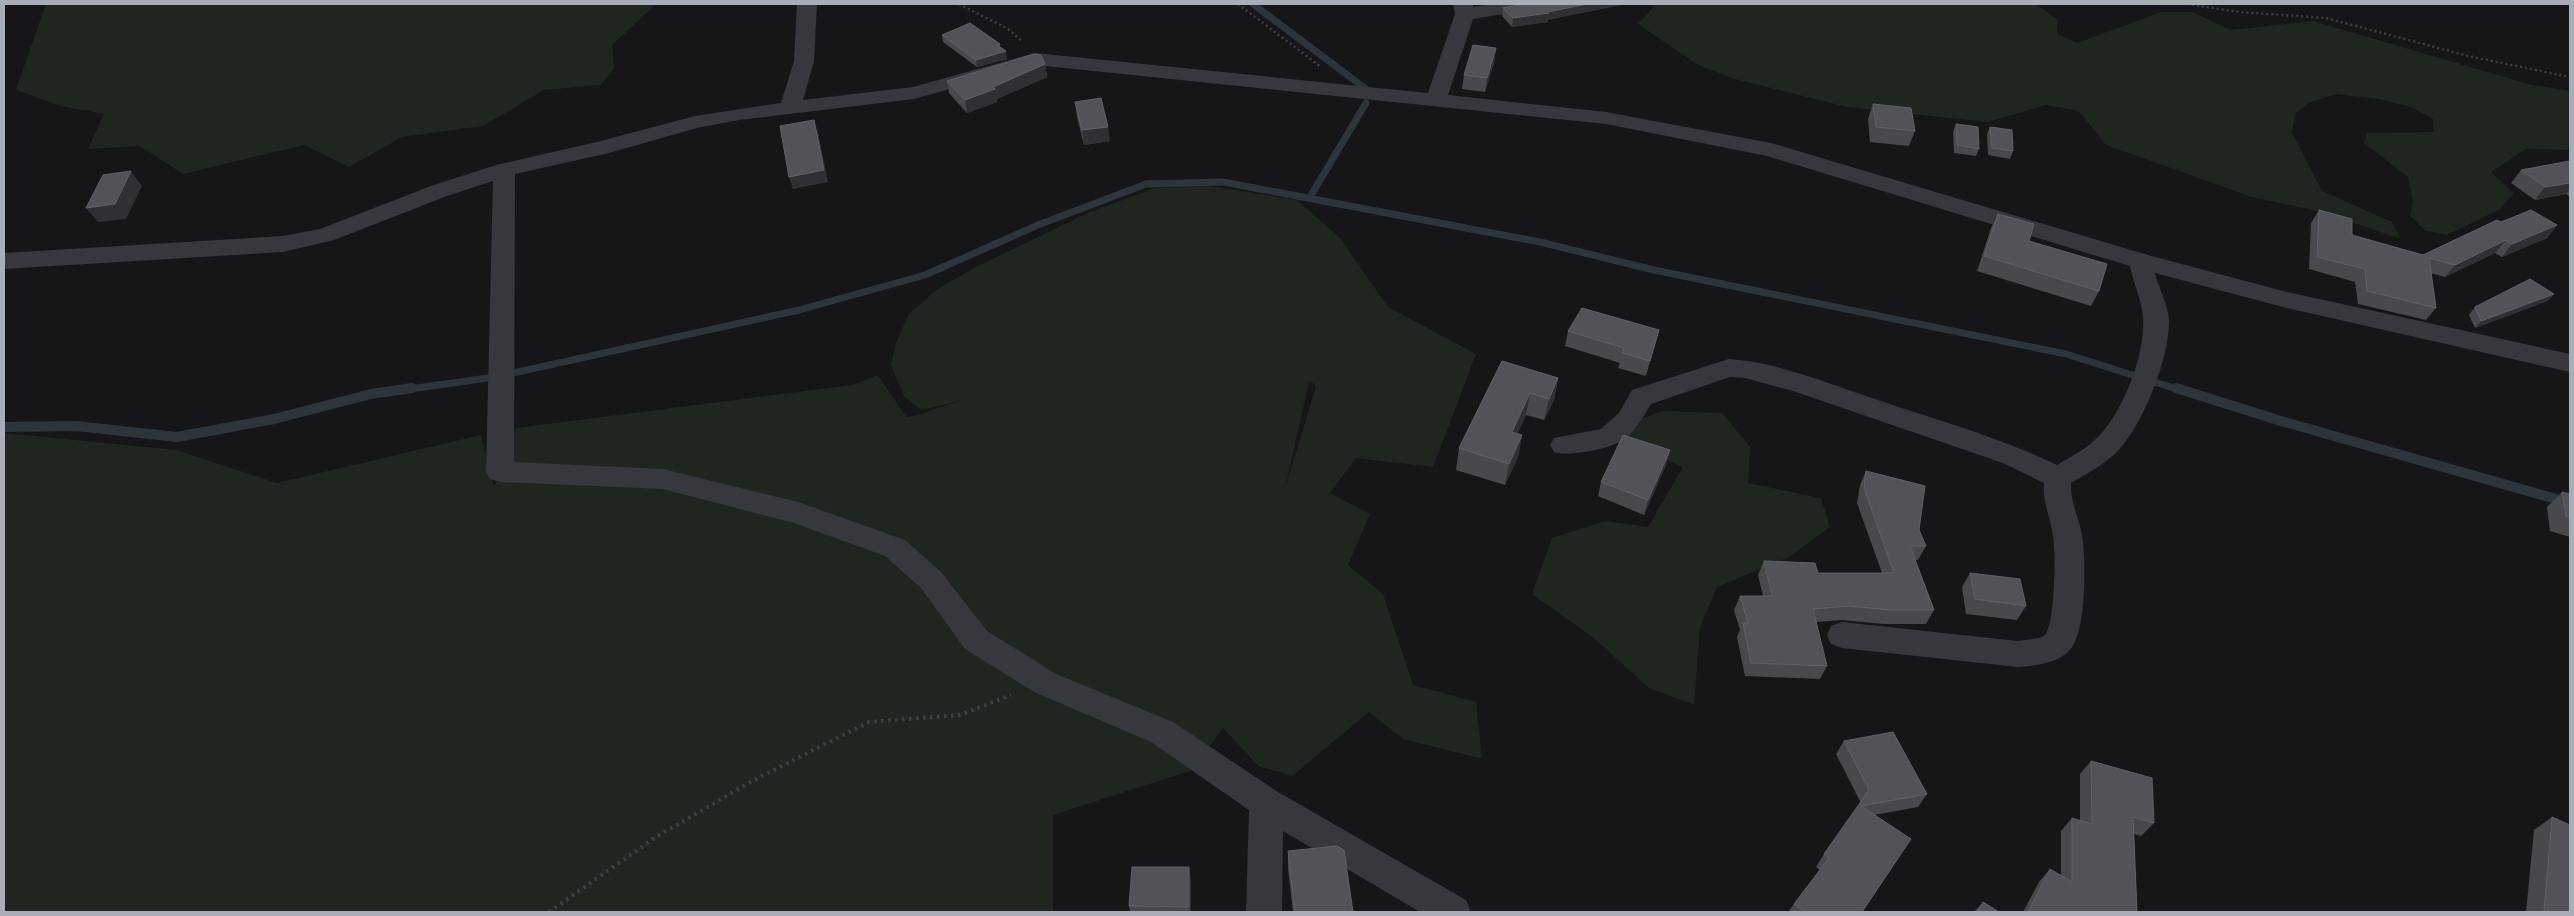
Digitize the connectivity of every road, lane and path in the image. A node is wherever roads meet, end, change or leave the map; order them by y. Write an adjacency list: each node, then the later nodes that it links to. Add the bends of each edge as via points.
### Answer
1 (807, 4): 11 (street, via 804,60)
2 (959, 4): 7 (path, via 1008,29 1036,52)
3 (1238, 4): 9 (path, via 1346,85)
4 (1527, 4): 6 (street)
5 (2187, 4): 8 (path, via 2239,12 2326,18 2468,56)
6 (1464, 9): 10 (street)
7 (1035, 59): 9 (street); 11 (street, via 914,93)
8 (2570, 77)
9 (1346, 93): 10 (street)
10 (1436, 100): 14 (street, via 1606,118 1771,150)
11 (790, 108): 12 (street, via 695,122)
12 (504, 170): 13 (street, via 439,191 326,235 283,244); 19 (street, via 500,472 663,479 798,513 895,548 931,580 976,640)
13 (4, 261)
14 (2141, 261): 15 (street, via 2283,299); 17 (street, via 2142,275 2156,319 2155,348 2141,388 2108,445)
15 (2570, 363)
16 (1564, 445): 17 (street, via 1609,438 1628,420 1641,397 1729,368 1745,369 1803,385 2013,456)
17 (2058, 478): 18 (street, via 2056,493 2068,538 2066,628 2059,641 2042,651 2018,654)
18 (1842, 635)
19 (1045, 683): 20 (street, via 1162,732); 21 (path, via 960,715 870,722 754,780 664,832)
20 (1266, 803): 22 (street); 23 (street)
21 (549, 912)
22 (1264, 912)
23 (1453, 912)

